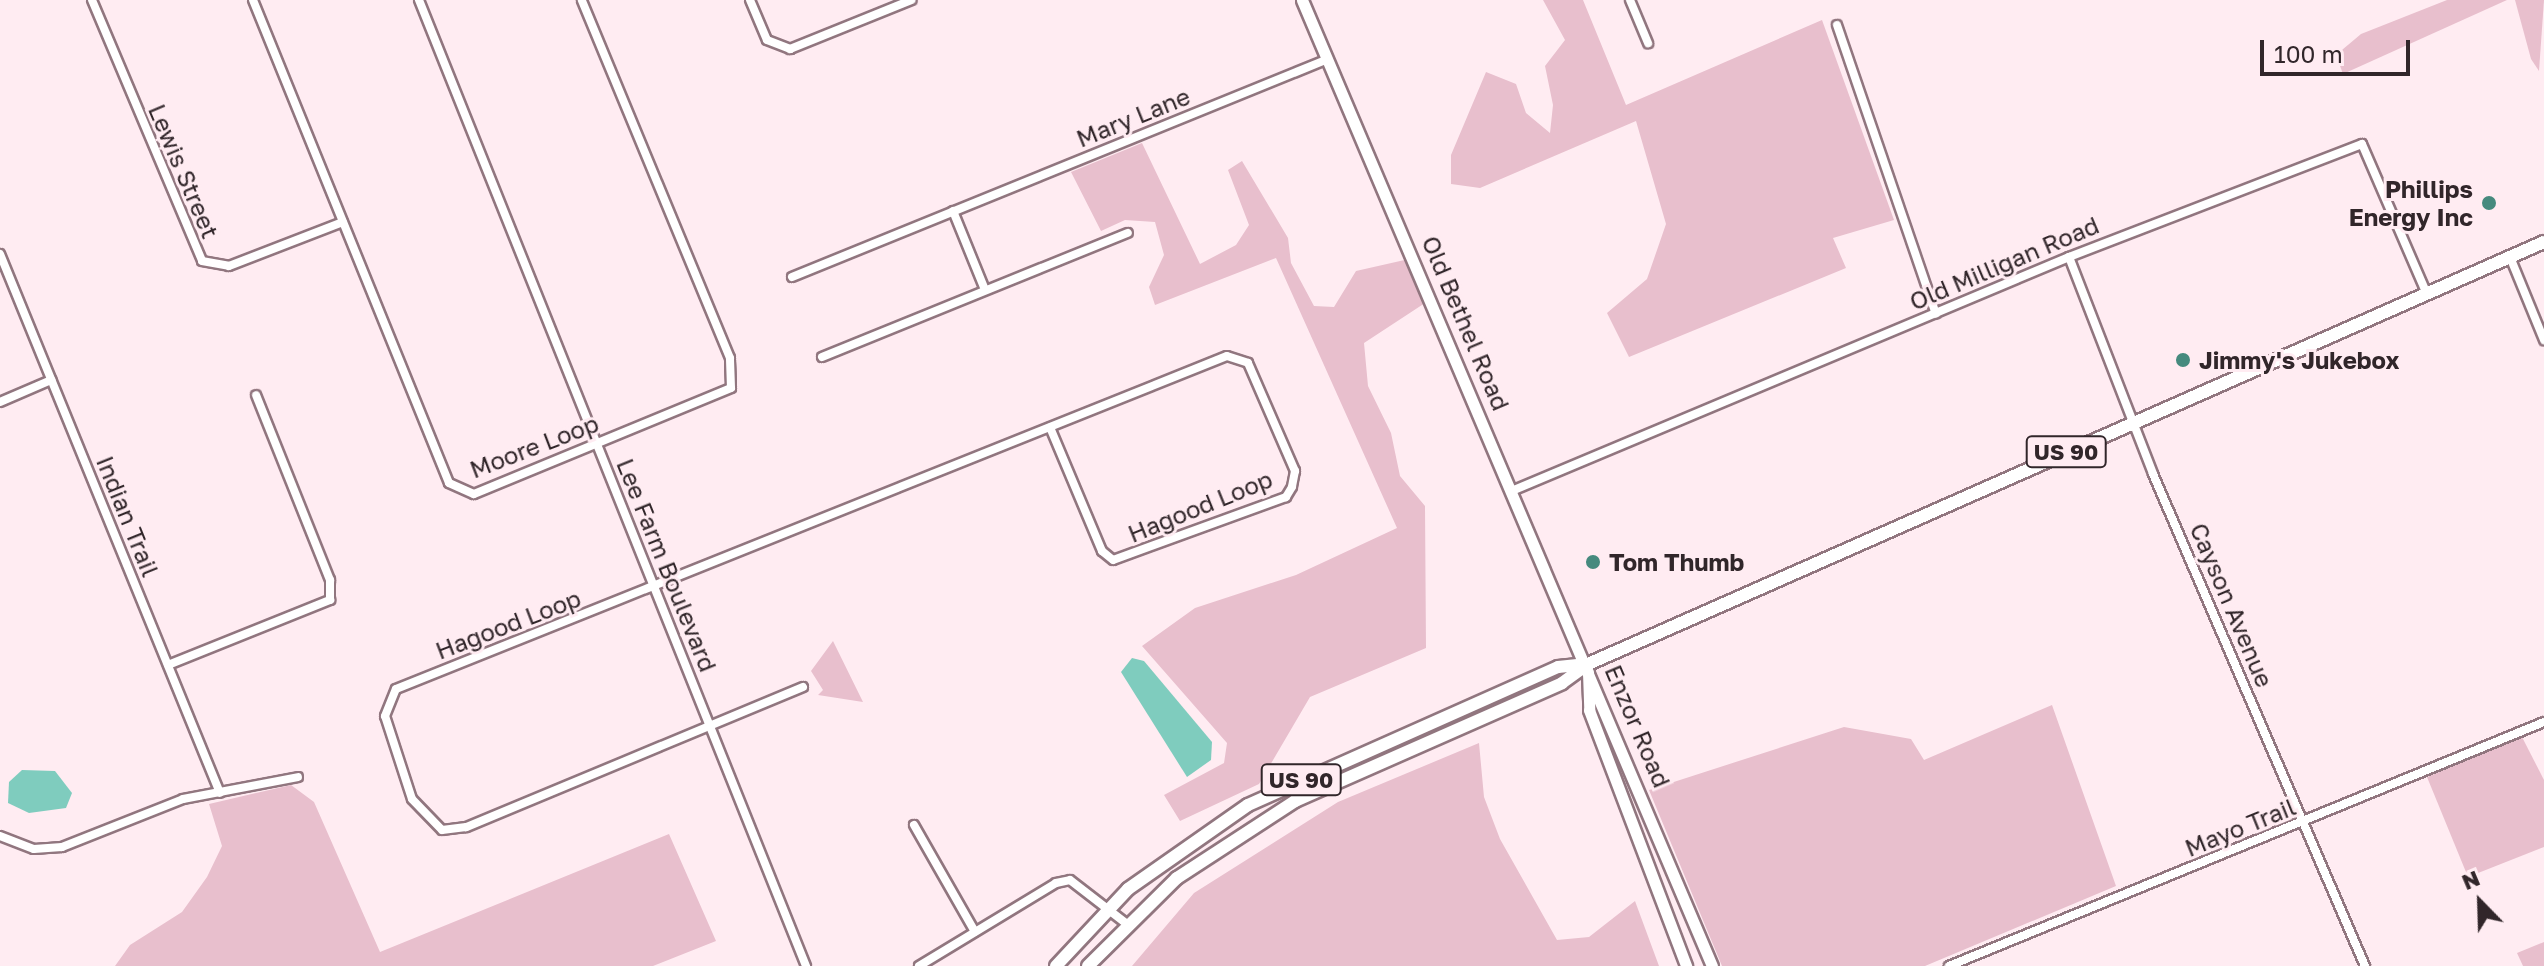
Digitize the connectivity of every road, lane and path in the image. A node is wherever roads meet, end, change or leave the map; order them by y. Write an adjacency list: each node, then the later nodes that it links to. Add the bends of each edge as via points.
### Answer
1 (92, 0): 13 (street, Lewis Street, via 202,261 229,266)
2 (253, 0): 13 (street, Moore Loop)
3 (419, 0): 30 (street, Lee Farm Boulevard)
4 (582, 0): 30 (street, Moore Loop, via 730,358 731,388)
5 (750, 0): 6 (street, via 767,40 790,49)
6 (911, 0)
7 (1302, 0): 11 (street, Old Bethel Road)
8 (1630, 0): 10 (street)
9 (1837, 25): 22 (street)
10 (1648, 43)
11 (1328, 59): 12 (street, Mary Lane); 31 (street, Old Bethel Road)
12 (953, 211): 19 (street, Mary Lane); 20 (street)
13 (343, 222): 30 (street, Moore Loop, via 460,493 474,494)
14 (1128, 233): 20 (street)
15 (2544, 242): 18 (main road, US 90)
16 (0, 254): 25 (street, Indian Trail)
17 (2069, 257): 21 (street, Old Milligan Road, via 2362,144); 22 (street, Old Milligan Road); 28 (street, Cayson Avenue)
18 (2510, 257): 21 (main road, US 90); 23 (street)
19 (792, 277)
20 (985, 290): 24 (street)
21 (2427, 294): 28 (main road, US 90)
22 (1936, 314): 31 (street, Old Milligan Road)
23 (2544, 340)
24 (822, 357)
25 (51, 380): 27 (street); 34 (street, Indian Trail)
26 (256, 395): 34 (street, via 330,580 330,600)
27 (0, 402)
28 (2134, 424): 33 (main road, US 90); 40 (street, Cayson Avenue)
29 (1050, 427): 29 (street, Hagood Loop, via 1238,356 1248,363 1295,471 1292,487 1286,497 1113,560 1102,551); 32 (street, Hagood Loop)
30 (597, 444): 32 (street, Lee Farm Boulevard)
31 (1514, 490): 33 (street, Old Bethel Road)
32 (654, 588): 37 (street, Lee Farm Boulevard); 37 (street, Hagood Loop, via 396,689 385,716 412,799 442,830 466,827)
33 (1588, 664): 43 (main road, US 90, via 1558,667 1248,805 1184,844); 44 (main road, US 90, via 1562,683 1266,817 1207,854); 50 (street, Enzor Road, via 1589,710); 51 (street, Enzor Road)
34 (168, 665): 39 (street, Indian Trail)
35 (803, 687): 37 (street)
36 (2544, 722): 40 (street, Mayo Trail)
37 (710, 728): 46 (street, Lee Farm Boulevard)
38 (298, 777): 39 (street)
39 (220, 793): 42 (street, via 183,799 62,847 34,849)
40 (2301, 822): 52 (street, Mayo Trail); 53 (street, Cayson Avenue)
41 (914, 825): 45 (street)
42 (0, 836)
43 (1109, 908): 44 (street); 45 (street, via 1070,880); 48 (main road, US 90)
44 (1127, 924): 49 (main road, US 90)
45 (975, 932): 47 (street)
46 (806, 966)
47 (919, 966)
48 (1056, 966)
49 (1088, 966)
50 (1686, 966)
51 (1712, 966)
52 (1949, 966)
53 (2365, 966)

